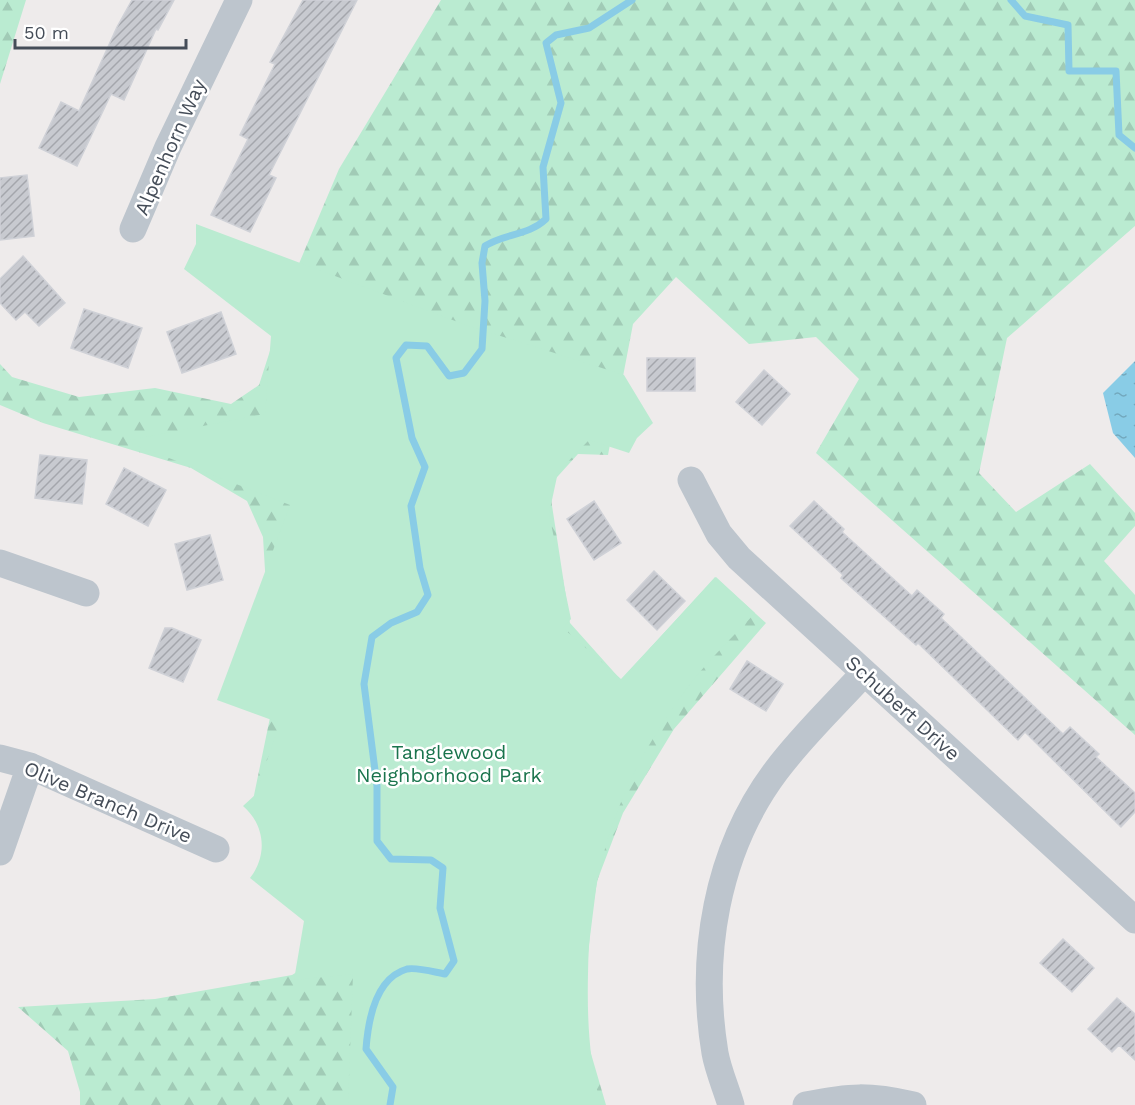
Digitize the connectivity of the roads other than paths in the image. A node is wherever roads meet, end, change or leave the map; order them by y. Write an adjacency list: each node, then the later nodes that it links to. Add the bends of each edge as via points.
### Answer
1 (239, 0): 2 (street, Alpenhorn Way)
2 (133, 229)
3 (691, 480): 6 (street, Schubert Drive, via 719,534 740,558)
4 (0, 563): 5 (street)
5 (86, 593)
6 (864, 673): 11 (street, Schubert Drive); 12 (street, via 776,771 750,812 729,859 714,919 709,994 716,1055)
7 (0, 758): 8 (street, Olive Branch Drive)
8 (30, 766): 9 (street, Olive Branch Drive); 10 (street)
9 (216, 849)
10 (0, 852)
11 (1135, 920)
12 (731, 1105)
13 (806, 1105): 14 (street, via 875,1096)
14 (913, 1105)

